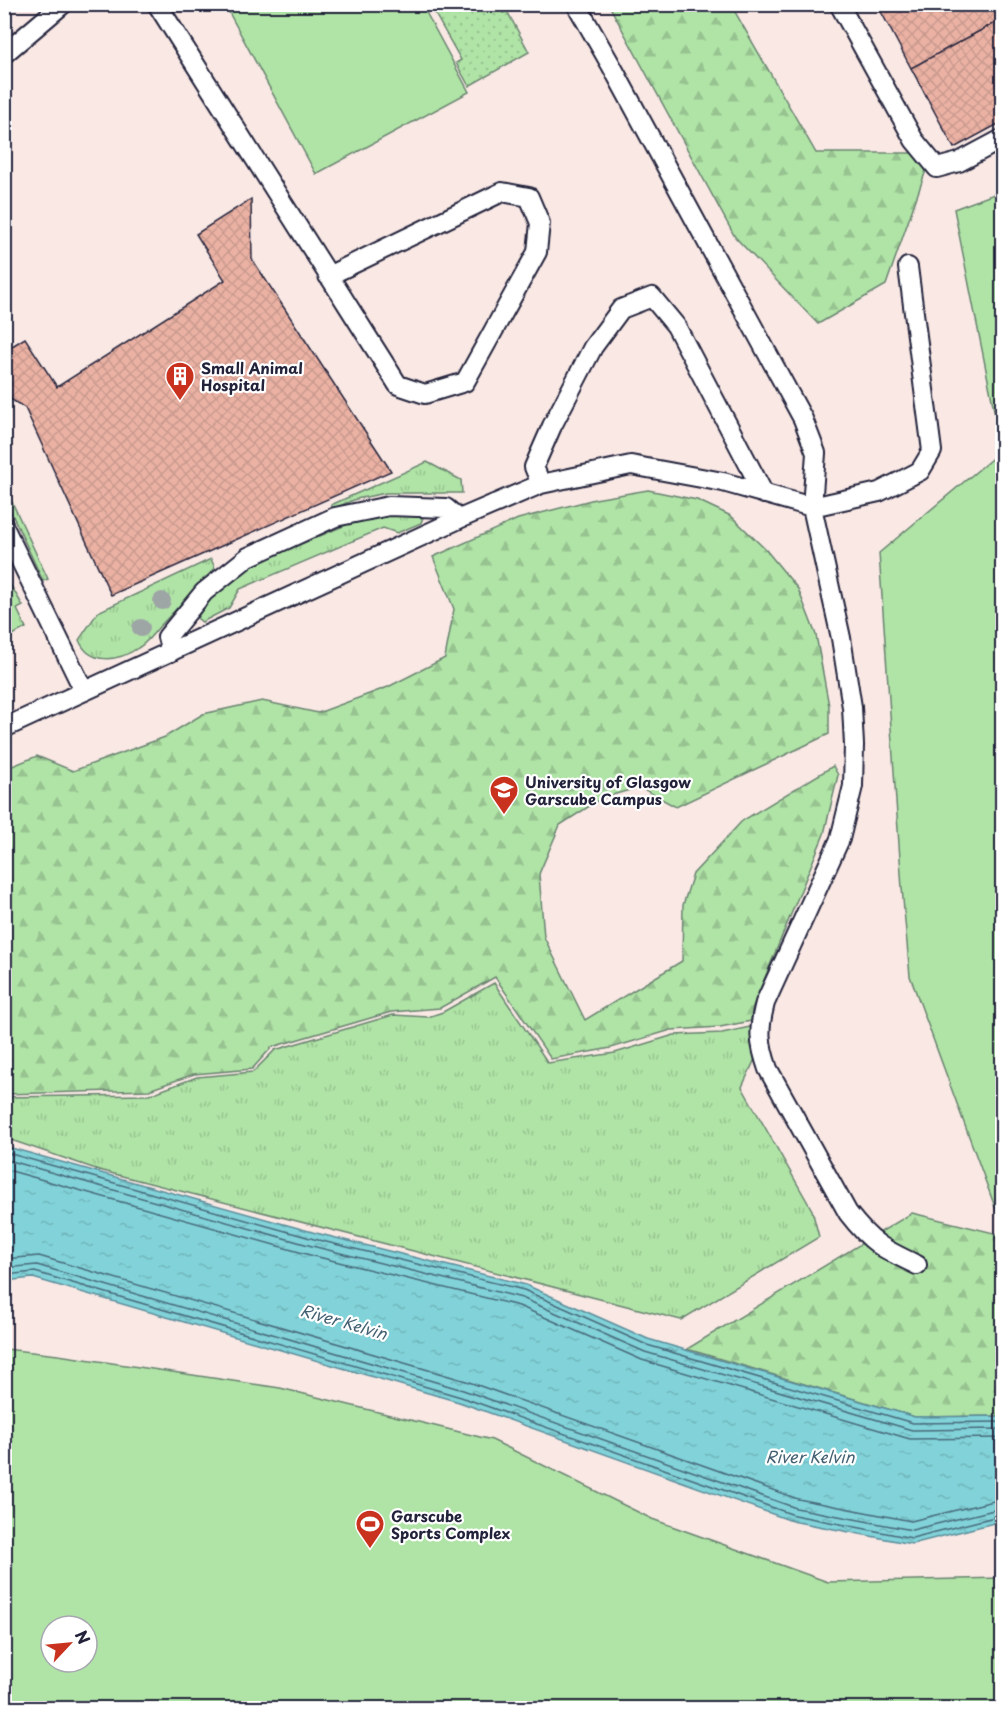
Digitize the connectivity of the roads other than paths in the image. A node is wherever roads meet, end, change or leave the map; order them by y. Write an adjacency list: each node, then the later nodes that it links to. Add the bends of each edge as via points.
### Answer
1 (63, 4): 5 (lane)
2 (157, 4): 8 (lane)
3 (576, 4): 11 (lane, via 803,419 816,453)
4 (839, 4): 6 (lane, via 914,140 937,168 959,162)
5 (4, 54)
6 (1002, 139)
7 (908, 267): 11 (lane, via 932,451 920,471 879,492)
8 (328, 276): 8 (lane, via 398,385 425,394 465,382 537,252 540,223 529,197 502,192)
9 (541, 484): 10 (lane, via 631,465); 10 (lane, via 534,467 593,347 621,309 652,297 676,326); 12 (lane)
10 (764, 494): 11 (lane)
11 (812, 507): 17 (lane, via 852,707 853,786 840,839 765,1003 759,1025 760,1046 768,1069 848,1213 880,1248)
12 (459, 519): 14 (lane); 14 (lane, via 446,508 389,506 335,518 248,557 204,592 167,637)
13 (4, 527): 15 (lane)
14 (171, 652): 15 (lane)
15 (84, 691): 16 (lane)
16 (4, 728)
17 (917, 1265)

